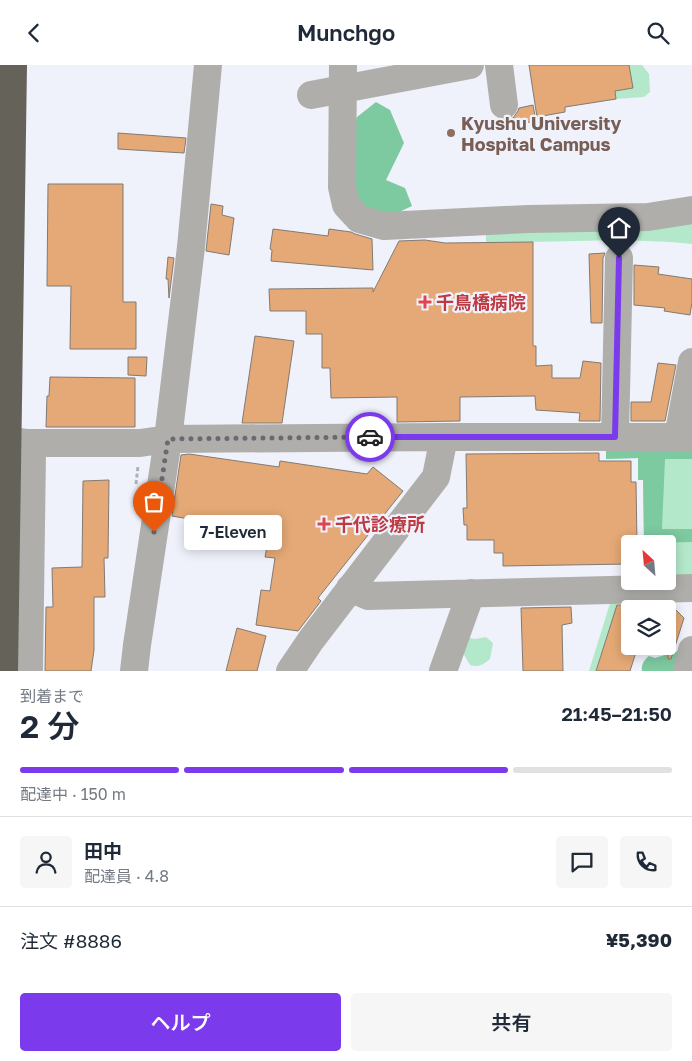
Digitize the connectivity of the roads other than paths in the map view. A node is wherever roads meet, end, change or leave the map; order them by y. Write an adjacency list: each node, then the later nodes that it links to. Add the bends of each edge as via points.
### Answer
1 (13, 65): 15 (highway)
2 (208, 65): 14 (street)
3 (470, 65): 5 (street)
4 (499, 65): 7 (street)
5 (343, 77): 6 (street); 8 (street, via 342,187 346,205 359,219 384,226 648,217)
6 (311, 95)
7 (504, 105)
8 (692, 210)
9 (619, 258): 12 (street)
10 (692, 362): 13 (street)
11 (444, 437): 12 (street); 14 (street); 17 (street, via 436,477)
12 (615, 437): 13 (street)
13 (685, 437)
14 (168, 439): 15 (street, via 131,443 27,443); 24 (street)
15 (7, 440): 16 (highway)
16 (3, 563): 21 (highway)
17 (350, 588): 19 (street, via 368,596); 25 (street)
18 (692, 588): 19 (street)
19 (471, 593): 26 (street)
20 (692, 650): 27 (street)
21 (4, 671)
22 (16, 671): 23 (street, via 22,457 32,452)
23 (29, 671)
24 (134, 671)
25 (290, 671)
26 (443, 671)
27 (687, 671)

